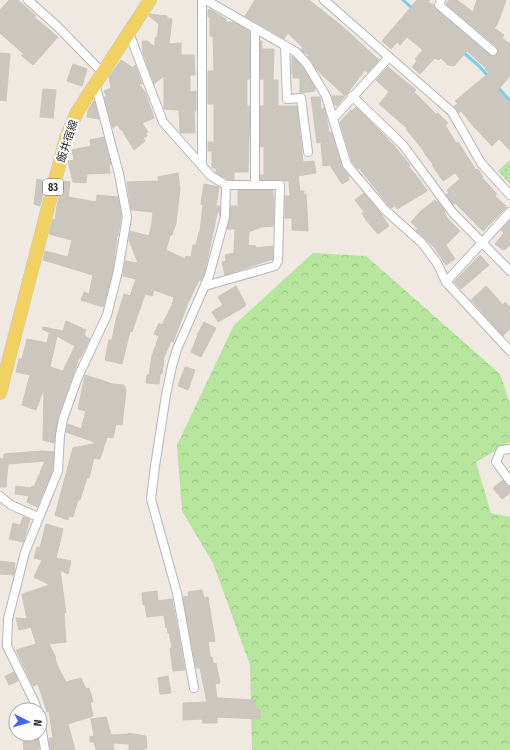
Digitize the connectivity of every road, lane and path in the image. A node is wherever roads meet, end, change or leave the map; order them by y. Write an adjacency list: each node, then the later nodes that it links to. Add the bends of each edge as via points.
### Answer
1 (28, 0): 12 (street)
2 (150, 0): 8 (main road, 飯井宿線 / 83)
3 (202, 0): 17 (street)
4 (206, 0): 7 (street)
5 (324, 0): 11 (street)
6 (441, 0): 10 (street, via 439,5)
7 (255, 29): 9 (street); 19 (street)
8 (129, 33): 12 (main road, 飯井宿線 / 83); 17 (street, via 163,122)
9 (285, 46): 15 (street, via 296,52 307,64 326,96); 16 (street, via 287,99 301,98)
10 (493, 51)
11 (389, 57): 14 (street); 20 (street, via 452,112 481,163)
12 (102, 72): 13 (main road, 飯井宿線 / 83)
13 (95, 83): 27 (main road, 飯井宿線 / 83, via 77,112 66,138); 31 (street, via 119,174 127,217 107,315 78,378 63,420 58,471)
14 (352, 96): 15 (street); 22 (street, via 403,145 453,213)
15 (332, 119): 24 (street, via 347,165 384,210 422,243 437,263)
16 (308, 152)
17 (202, 166): 18 (street, via 211,176)
18 (226, 185): 19 (street); 25 (street, via 225,217)
19 (255, 185): 25 (street, via 280,185 278,260 275,266)
20 (510, 195)
21 (510, 212): 22 (street)
22 (482, 244): 23 (street); 24 (street)
23 (510, 271)
24 (446, 282): 26 (street)
25 (205, 286): 32 (street, via 172,366 154,466 151,499 177,592)
26 (510, 351)
27 (0, 393)
28 (510, 449): 29 (street, via 501,450 496,462)
29 (510, 481)
30 (0, 496): 31 (street, via 11,505)
31 (38, 517): 33 (street, via 25,552 8,619 7,646)
32 (194, 688)
33 (35, 702)

